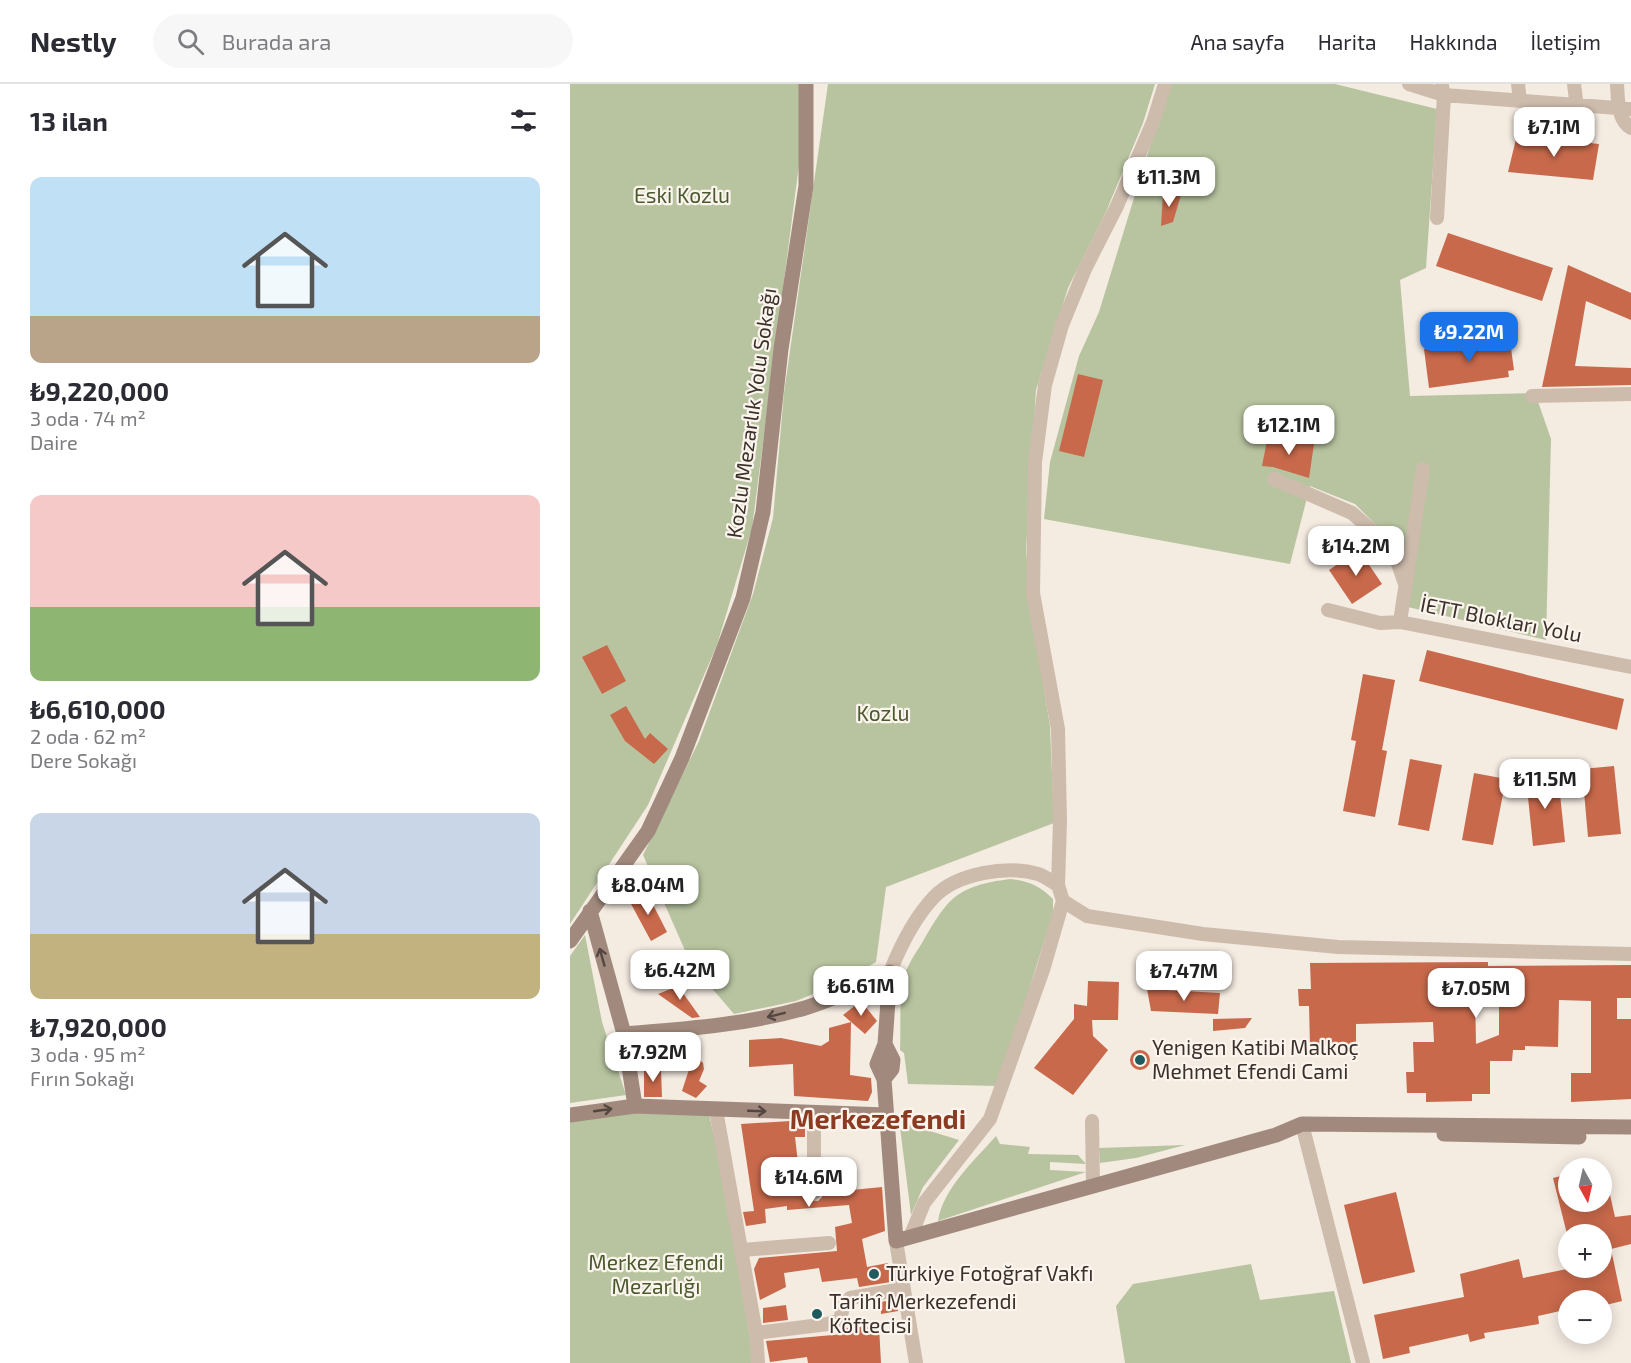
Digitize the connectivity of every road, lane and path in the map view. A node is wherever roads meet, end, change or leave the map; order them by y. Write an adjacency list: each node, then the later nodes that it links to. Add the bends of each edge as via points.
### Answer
1 (1166, 84): 21 (street, via 1117,206 1062,325 1045,385 1039,429 1033,593 1058,729)
2 (1409, 84): 7 (street)
3 (1518, 84): 8 (street)
4 (1574, 84): 9 (street)
5 (1617, 84): 10 (street)
6 (808, 89): 23 (street, Kozlu Mezarlık Yolu Sokağı, via 806,186 781,349 764,512 743,598 682,758 648,831)
7 (1443, 89): 8 (street); 12 (street)
8 (1520, 100): 9 (street)
9 (1577, 107): 10 (street)
10 (1625, 110): 11 (street, via 1626,125)
11 (1631, 128)
12 (1437, 218)
13 (1631, 394): 14 (street)
14 (1532, 396)
15 (1423, 469): 17 (street)
16 (1275, 479): 17 (street, via 1352,513 1393,549)
17 (1404, 584): 19 (street)
18 (1328, 610): 19 (street, İETT Blokları Yolu, via 1380,623)
19 (1400, 622): 20 (street, İETT Blokları Yolu)
20 (1631, 667)
21 (1058, 885): 22 (street); 26 (street, via 1039,874 1018,871 971,877 951,885 934,897 900,948)
22 (1063, 901): 25 (street, via 1087,916 1203,934 1338,947); 40 (street, via 990,1119 924,1203)
23 (590, 911): 24 (street, Kozlu Mezarlık Yolu Sokağı); 27 (street, one-way to 23)
24 (570, 941)
25 (1631, 954)
26 (890, 972): 27 (street, one-way to 27, via 807,1007 769,1017); 32 (street, via 885,1044 877,1064 884,1078)
27 (624, 1034): 28 (street)
28 (635, 1106): 29 (street); 31 (street, one-way to 28)
29 (716, 1110): 30 (street, one-way to 30); 43 (street)
30 (814, 1112): 32 (street); 39 (street)
31 (570, 1115)
32 (886, 1115): 41 (street)
33 (1092, 1121): 38 (street)
34 (1302, 1124): 35 (street); 38 (street, via 1276,1135); 48 (street)
35 (1405, 1127): 36 (street); 37 (street, via 1469,1135)
36 (1631, 1127)
37 (1631, 1137)
38 (1093, 1185): 40 (street)
39 (814, 1193)
40 (911, 1235): 41 (street)
41 (896, 1241): 44 (street)
42 (829, 1243): 43 (street)
43 (742, 1250): 45 (street)
44 (903, 1289): 45 (street, via 850,1298 840,1320 828,1324); 47 (street)
45 (756, 1333): 46 (street)
46 (758, 1363)
47 (916, 1363)
48 (1363, 1363)

